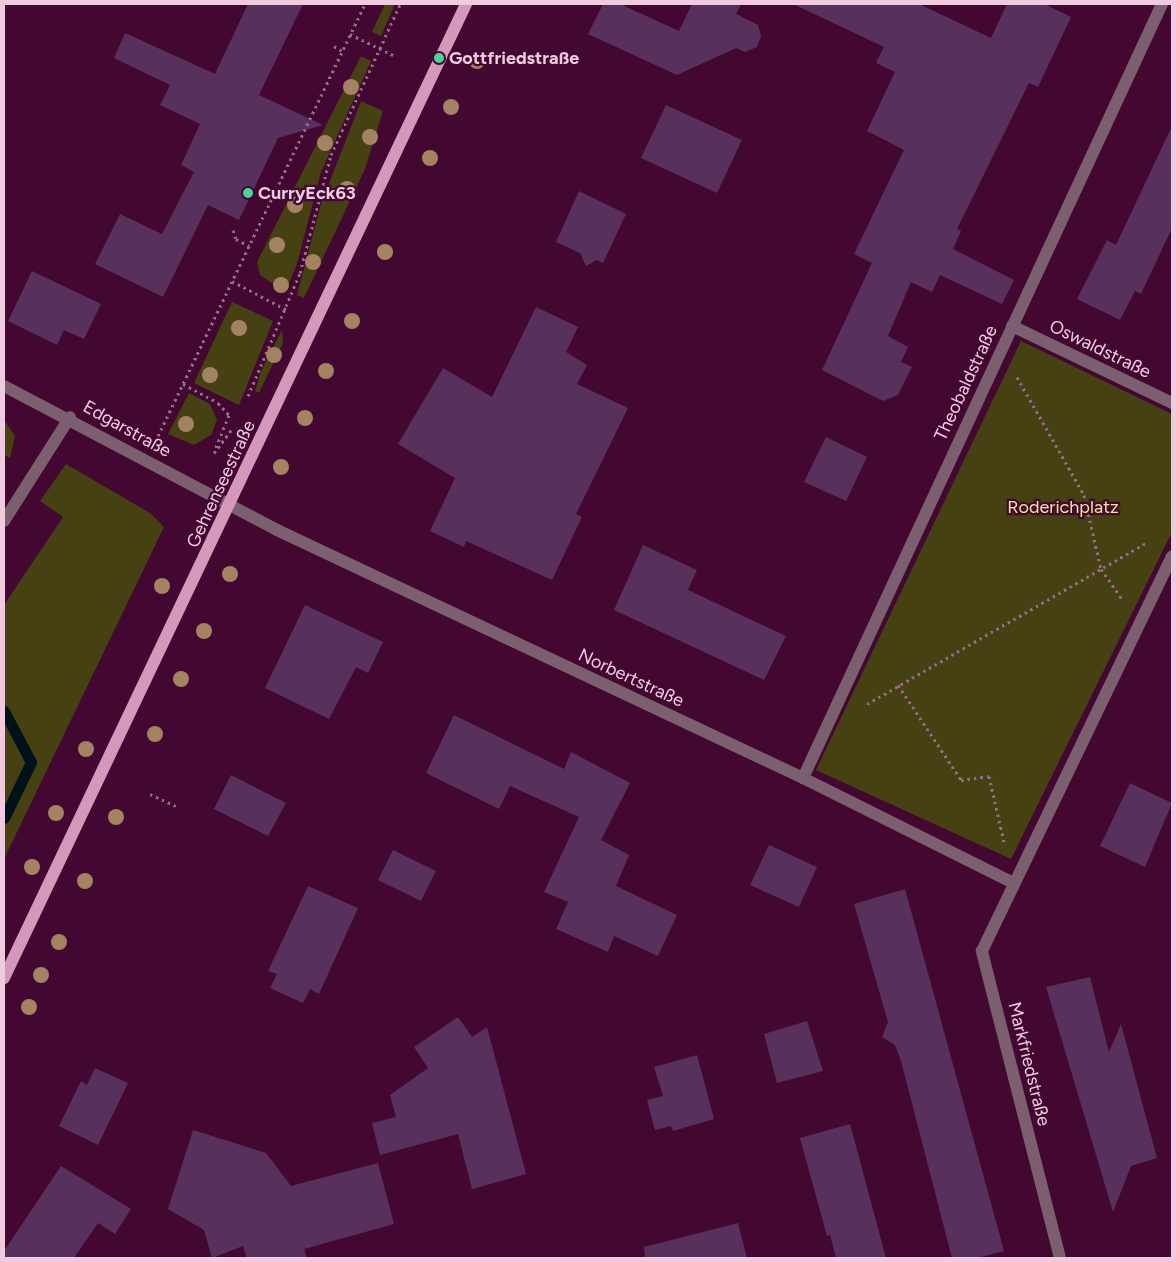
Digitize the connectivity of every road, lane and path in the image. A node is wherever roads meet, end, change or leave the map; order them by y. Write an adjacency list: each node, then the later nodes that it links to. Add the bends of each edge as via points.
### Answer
1 (365, 4): 5 (path)
2 (400, 4): 7 (path)
3 (466, 4): 14 (main road, Gehrenseestraße)
4 (1162, 4): 15 (street, Theobaldstraße)
5 (350, 34): 7 (path); 8 (path)
6 (334, 46): 8 (path)
7 (380, 48): 9 (path); 13 (path, via 331,155)
8 (342, 51): 11 (path)
9 (393, 55)
10 (233, 230): 11 (path, via 236,240)
11 (249, 246): 12 (path)
12 (232, 281): 13 (path); 17 (path)
13 (286, 309): 14 (path); 19 (path, via 258,366)
14 (316, 325): 24 (main road, Gehrenseestraße)
15 (1012, 326): 16 (street, Theobaldstraße); 20 (street, Oswaldstraße)
16 (1001, 348): 28 (path, via 1084,495); 31 (street, Theobaldstraße)
17 (183, 384): 22 (path, via 229,415 214,452); 23 (path)
18 (4, 386): 21 (street, Edgarstraße)
19 (246, 403)
20 (1172, 403)
21 (70, 417): 24 (street, Edgarstraße); 25 (street)
22 (239, 421)
23 (157, 438)
24 (230, 507): 32 (street, Norbertstraße); 36 (main road, Gehrenseestraße)
25 (4, 521)
26 (1156, 537): 28 (path)
27 (1172, 556): 29 (street)
28 (1101, 570): 29 (path, via 1112,589); 30 (path)
29 (1143, 616): 35 (street)
30 (898, 685): 31 (path); 35 (path, via 961,780 989,776)
31 (824, 731): 32 (street, Theobaldstraße)
32 (803, 778): 35 (street, Norbertstraße)
33 (150, 794): 34 (path)
34 (176, 806)
35 (1014, 884): 37 (street, Markfriedstraße, via 982,951)
36 (4, 978)
37 (1060, 1258)

